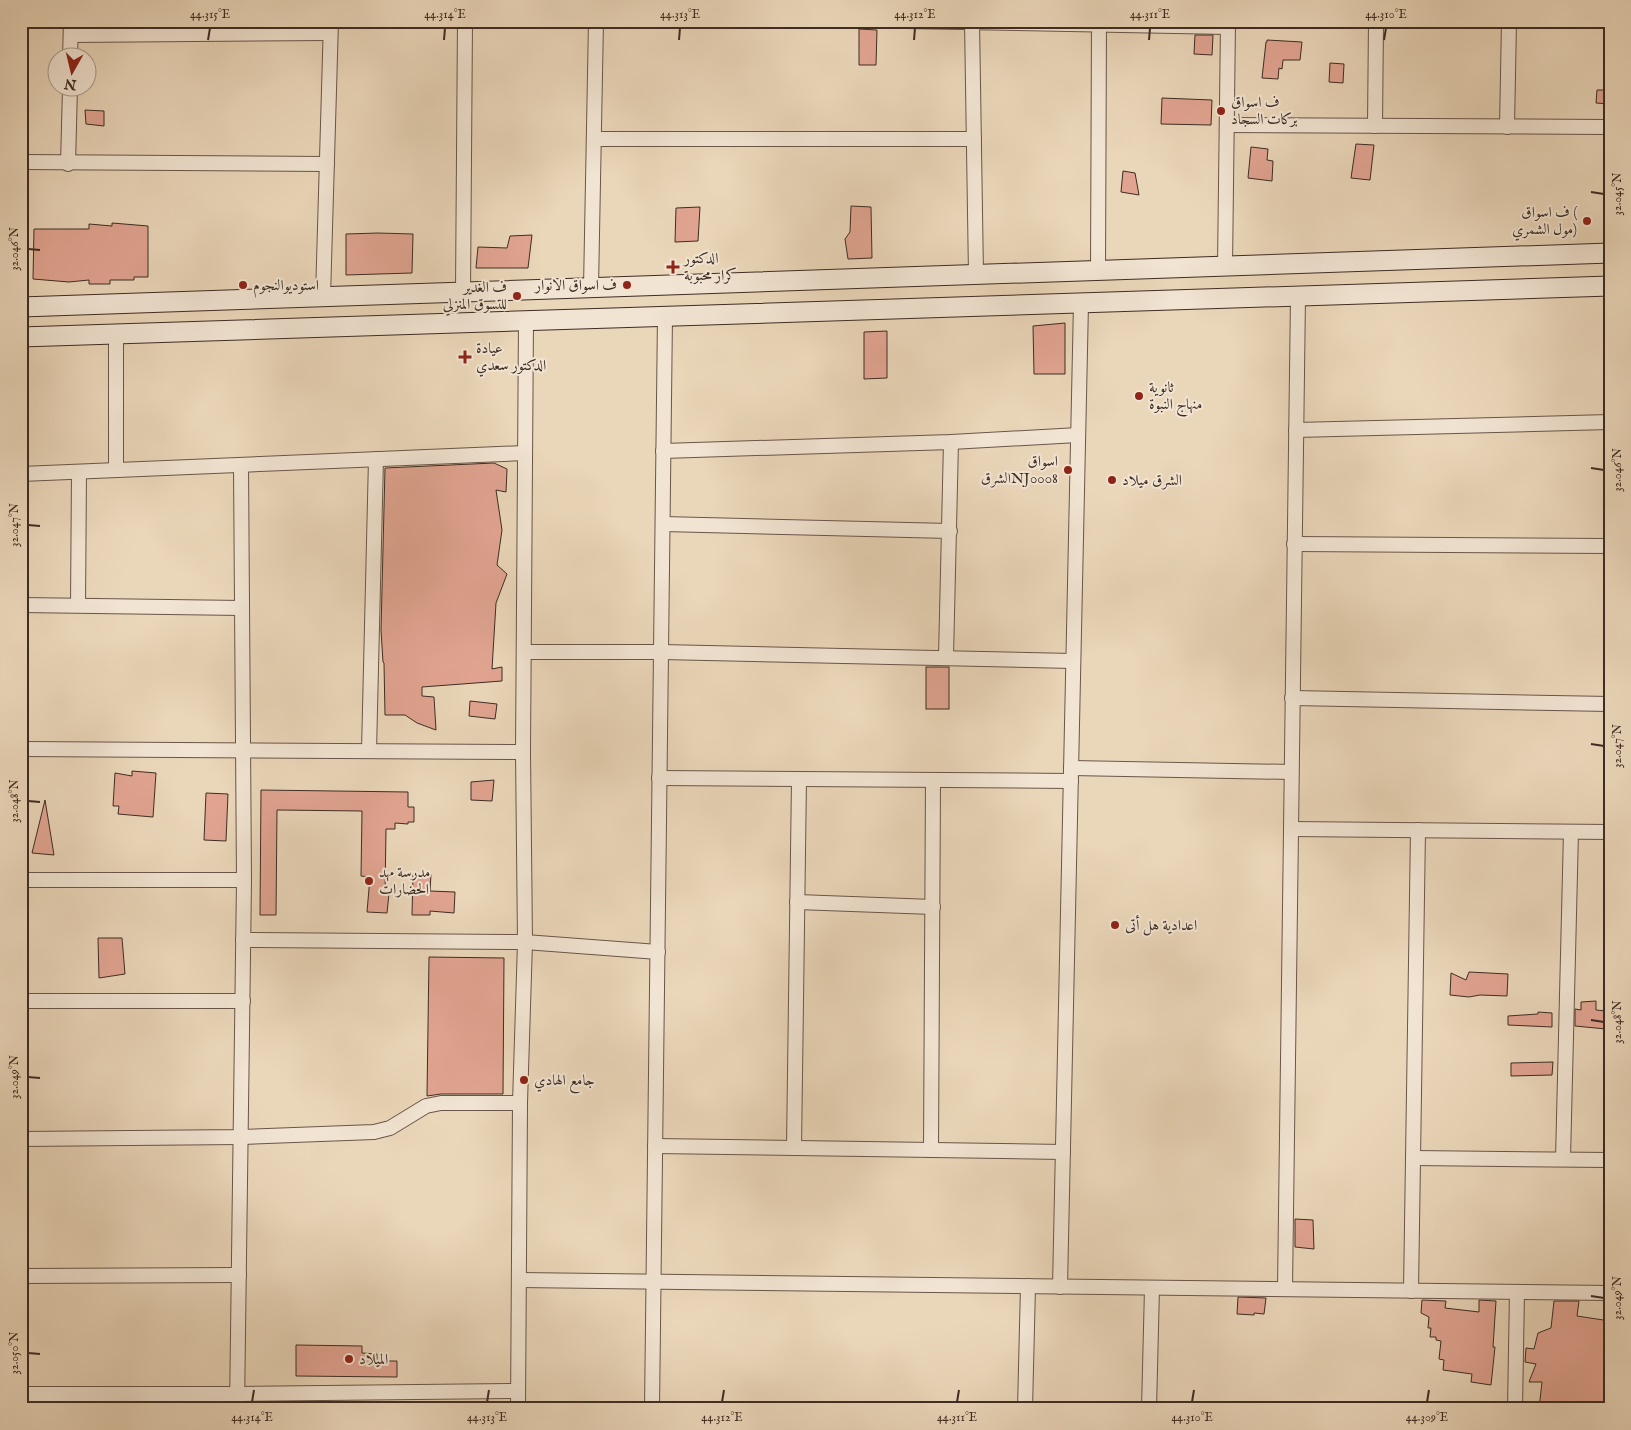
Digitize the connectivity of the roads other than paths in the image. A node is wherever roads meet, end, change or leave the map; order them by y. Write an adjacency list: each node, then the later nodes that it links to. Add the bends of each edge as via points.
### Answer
1 (465, 21): 30 (street)
2 (596, 21): 17 (street)
3 (905, 21): 6 (street)
4 (1376, 21): 14 (street)
5 (1508, 21): 15 (street)
6 (972, 22): 7 (street); 18 (street)
7 (1099, 23): 8 (street); 24 (street)
8 (1228, 24): 13 (street)
9 (330, 27): 10 (street); 21 (street)
10 (71, 28): 11 (street)
11 (70, 48)
12 (70, 98): 20 (street)
13 (1227, 125): 14 (street); 23 (street)
14 (1375, 126): 15 (street)
15 (1506, 127): 16 (street)
16 (1610, 127)
17 (594, 139): 18 (street); 29 (street)
18 (974, 139): 25 (street)
19 (21, 162): 20 (street)
20 (68, 164): 21 (street)
21 (327, 164): 32 (street)
22 (1610, 254): 23 (street)
23 (1226, 267): 24 (street)
24 (1098, 271): 25 (street)
25 (976, 275): 26 (street)
26 (868, 279): 27 (street); 35 (street, via 858,292 862,306)
27 (798, 281): 29 (street); 36 (street, via 804,286 807,300)
28 (1610, 286): 31 (street)
29 (591, 288): 30 (street)
30 (463, 292): 32 (street)
31 (1298, 296): 33 (street); 42 (street)
32 (323, 297): 34 (street)
33 (1081, 303): 35 (street); 43 (street)
34 (21, 307)
35 (868, 309): 36 (street)
36 (797, 312): 37 (street)
37 (665, 316): 38 (street); 45 (street)
38 (526, 320): 39 (street); 46 (street)
39 (116, 333): 40 (street); 49 (street)
40 (21, 337)
41 (1610, 422): 42 (street)
42 (1296, 430): 54 (street)
43 (1078, 436): 44 (street); 62 (street)
44 (951, 442): 45 (street); 53 (street)
45 (663, 451): 52 (street)
46 (525, 453): 47 (street); 59 (street)
47 (376, 459): 48 (street); 67 (street)
48 (241, 465): 49 (street); 58 (street)
49 (116, 470): 50 (street)
50 (79, 472): 51 (street); 57 (street)
51 (21, 474)
52 (663, 524): 53 (street); 60 (street)
53 (950, 531): 61 (street)
54 (1294, 544): 55 (street); 63 (street)
55 (1610, 546)
56 (21, 605): 57 (street)
57 (78, 605): 58 (street)
58 (242, 608): 66 (street)
59 (524, 652): 60 (street); 68 (street)
60 (661, 652): 61 (street); 71 (street)
61 (946, 657): 62 (street)
62 (1074, 661): 70 (street)
63 (1292, 698): 64 (street); 69 (street)
64 (1610, 704)
65 (21, 749): 66 (street)
66 (244, 750): 67 (street); 79 (street)
67 (369, 751): 68 (street)
68 (523, 752): 83 (street)
69 (1292, 772): 70 (street); 74 (street)
70 (1071, 775): 73 (street); 93 (street)
71 (660, 778): 72 (street); 84 (street)
72 (799, 779): 73 (street); 80 (street)
73 (933, 780): 81 (street)
74 (1291, 829): 75 (street); 104 (street)
75 (1418, 830): 76 (street); 94 (street)
76 (1571, 832): 77 (street); 95 (street)
77 (1610, 832)
78 (21, 880): 79 (street)
79 (244, 880): 82 (street)
80 (798, 902): 81 (street); 91 (street)
81 (933, 907): 92 (street)
82 (243, 940): 83 (street); 86 (street)
83 (525, 942): 84 (street); 87 (street)
84 (658, 952): 90 (street)
85 (21, 1001): 86 (street)
86 (243, 1001): 88 (street)
87 (520, 1103): 88 (street, via 426,1106 390,1128 374,1132); 99 (street)
88 (241, 1138): 89 (street); 97 (street)
89 (21, 1139)
90 (655, 1146): 91 (street); 100 (street)
91 (794, 1148): 92 (street)
92 (931, 1150): 93 (street)
93 (1063, 1152): 102 (street)
94 (1413, 1158): 95 (street); 105 (street)
95 (1563, 1159): 96 (street)
96 (1610, 1160)
97 (239, 1275): 98 (street); 110 (street)
98 (21, 1276)
99 (519, 1280): 100 (street); 108 (street)
100 (654, 1282): 101 (street); 113 (street)
101 (1028, 1286): 102 (street); 114 (street)
102 (1060, 1287): 103 (street)
103 (1152, 1288): 104 (street); 115 (street)
104 (1285, 1290): 105 (street)
105 (1411, 1291): 106 (street)
106 (1517, 1292): 107 (street); 117 (street)
107 (1610, 1293)
108 (518, 1391): 110 (street); 112 (street)
109 (21, 1394): 110 (street)
110 (238, 1394): 111 (street)
111 (237, 1409)
112 (518, 1409)
113 (652, 1409)
114 (1025, 1409)
115 (1149, 1409): 116 (street)
116 (1158, 1409)
117 (1515, 1409)

